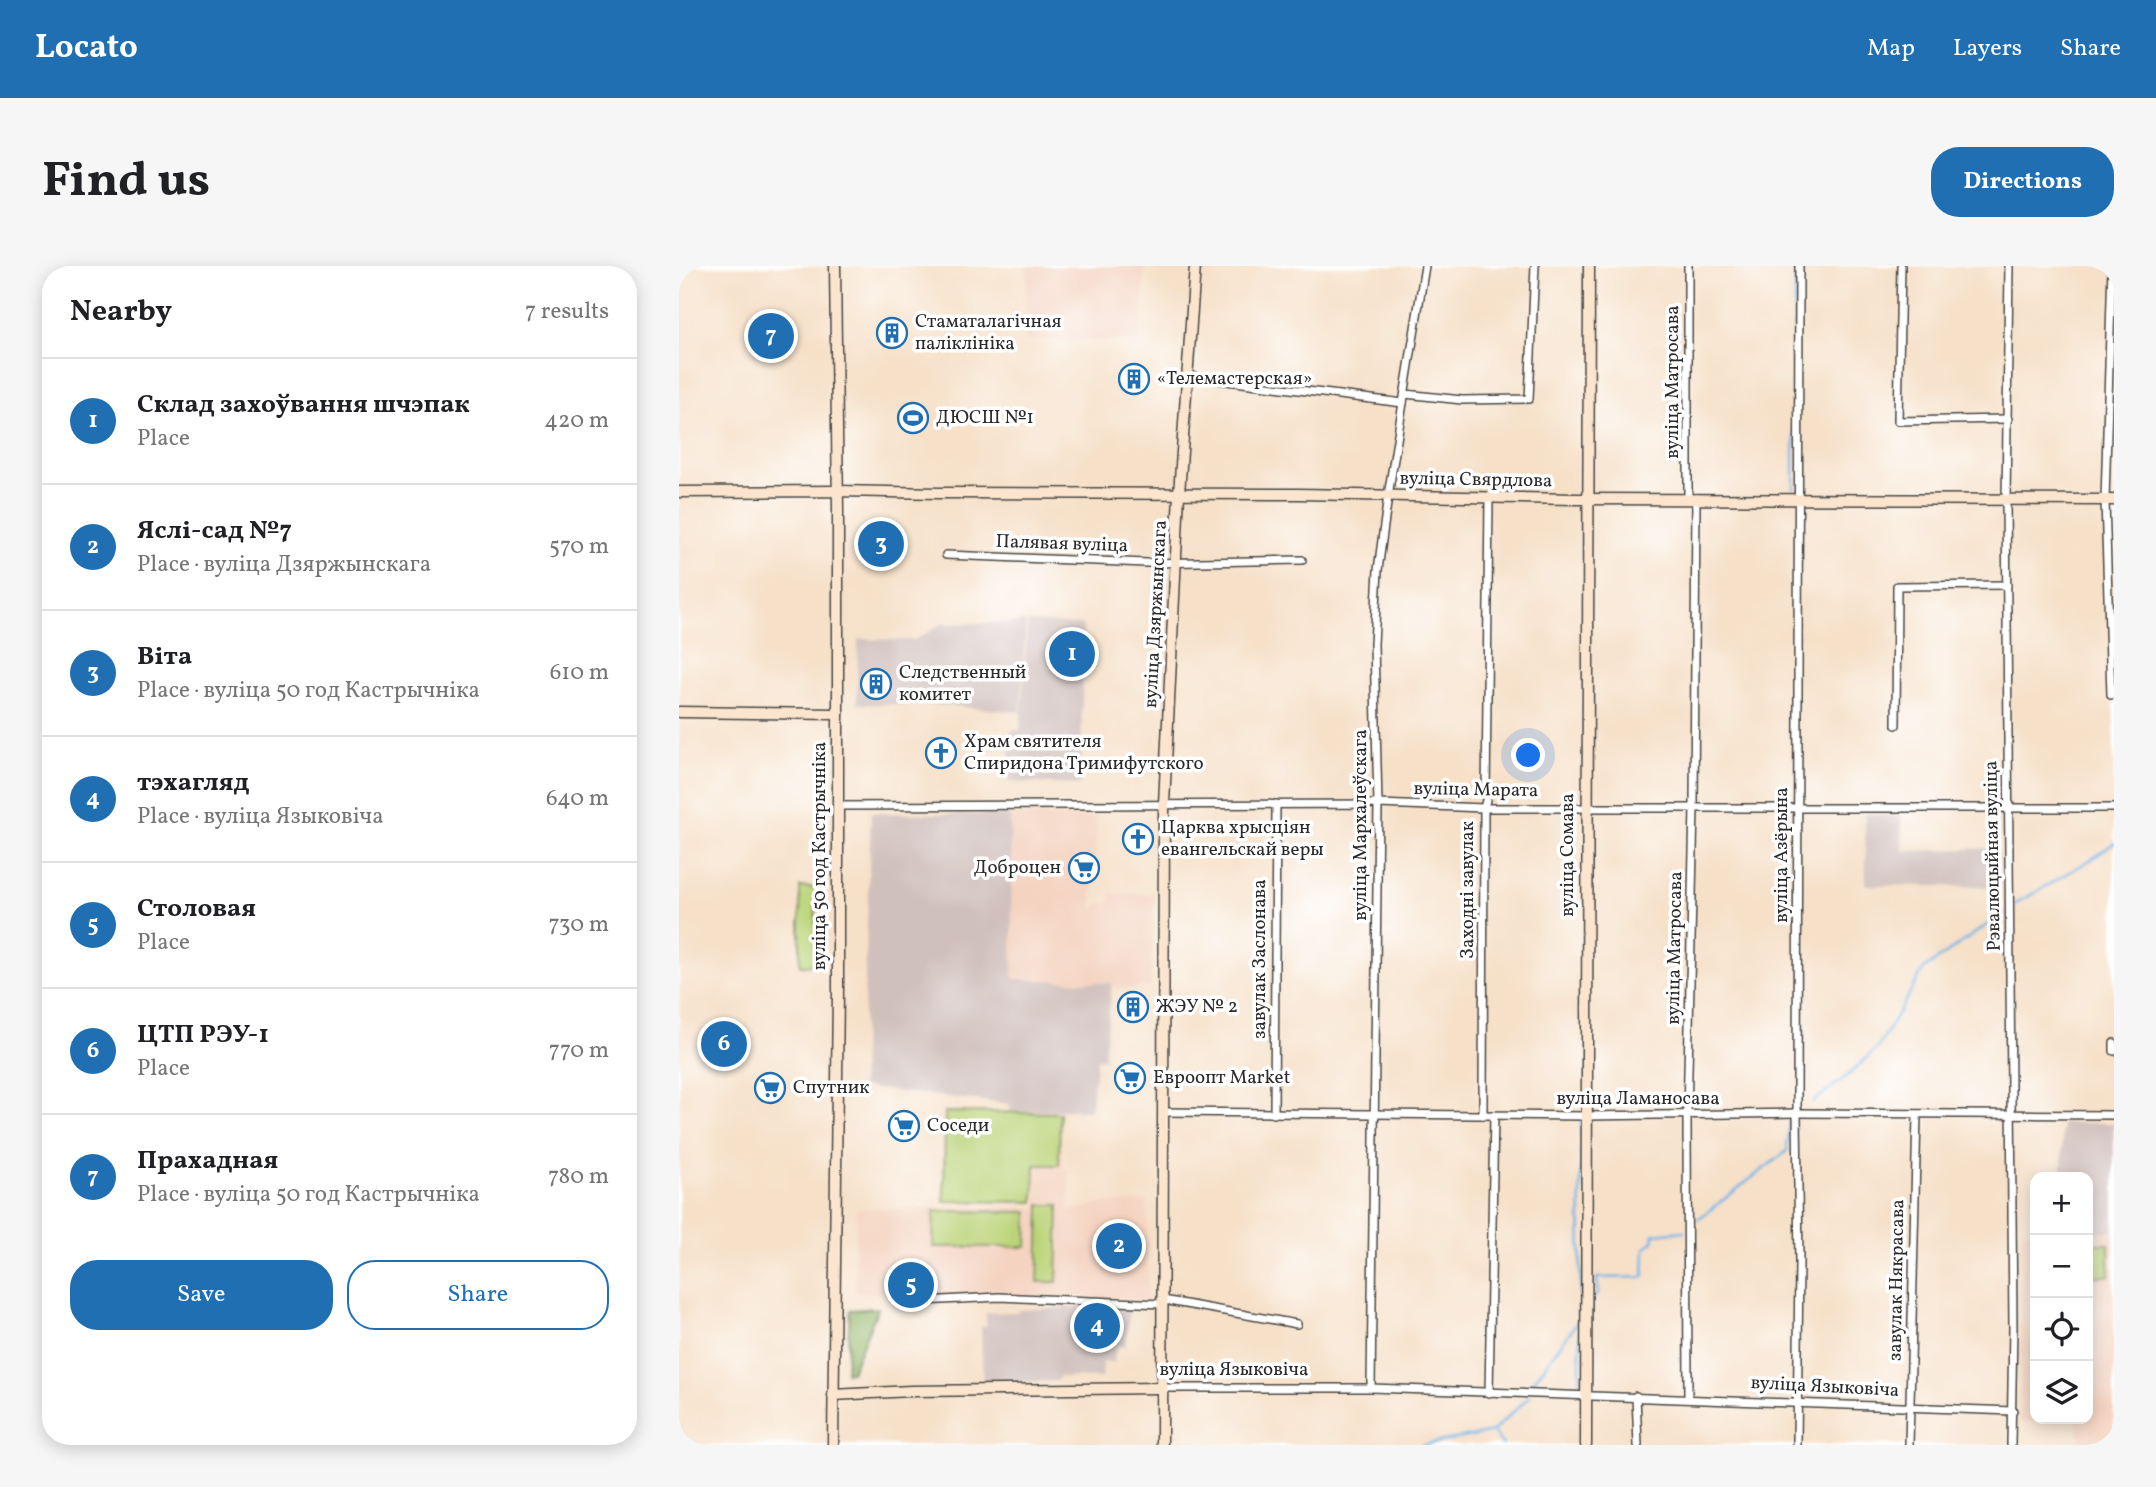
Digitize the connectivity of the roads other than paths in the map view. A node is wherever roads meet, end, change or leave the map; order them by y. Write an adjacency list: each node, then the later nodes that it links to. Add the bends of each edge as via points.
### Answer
1 (835, 266): 15 (street, вуліца 50 год Кастрычніка)
2 (1195, 266): 11 (street, вуліца Дзяржынскага)
3 (1425, 266): 12 (street, вуліца Мархалеўскага)
4 (1535, 266): 12 (street, via 1529,399 1462,400)
5 (1589, 266): 21 (street, вуліца Сомава)
6 (1688, 266): 20 (street, вуліца Матросава)
7 (1799, 266): 22 (street, вуліца Азёрына)
8 (1901, 266): 14 (street, via 1898,421)
9 (2009, 266): 14 (street, Рэвалюцыйная вуліца)
10 (2112, 266): 23 (street)
11 (1187, 376): 13 (street); 17 (street, вуліца Дзяржынскага)
12 (1405, 394): 13 (street, вуліца Мархалеўскага)
13 (1403, 403): 18 (street, вуліца Мархалеўскага)
14 (2008, 419): 24 (street, Рэвалюцыйная вуліца)
15 (838, 491): 16 (street, вуліца Свярдлова); 17 (street, вуліца Свярдлова); 31 (street, вуліца 50 год Кастрычніка)
16 (679, 492)
17 (1179, 494): 18 (street, вуліца Свярдлова); 27 (street, вуліца Дзяржынскага)
18 (1388, 496): 19 (street, вуліца Свярдлова); 35 (street, вуліца Мархалеўскага, via 1374,644)
19 (1489, 497): 21 (street, вуліца Свярдлова); 39 (street, Заходні завулак)
20 (1692, 498): 21 (street, вуліца Свярдлова); 22 (street, вуліца Свярдлова); 38 (street, вуліца Матросава)
21 (1587, 499): 40 (street, вуліца Сомава)
22 (1799, 500): 24 (street, вуліца Свярдлова); 37 (street, вуліца Азёрына)
23 (2109, 500): 24 (street, вуліца Свярдлова); 29 (street)
24 (2006, 501): 28 (street, Рэвалюцыйная вуліца)
25 (946, 555): 27 (street, Палявая вуліца)
26 (1302, 560): 27 (street, Палявая вуліца)
27 (1175, 563): 33 (street, вуліца Дзяржынскага)
28 (2007, 585): 32 (street, via 1897,586); 41 (street, Рэвалюцыйная вуліца)
29 (2111, 695)
30 (679, 712): 31 (street)
31 (838, 714): 36 (street, вуліца 50 год Кастрычніка)
32 (1896, 725)
33 (1164, 803): 34 (street, вуліца Марата); 36 (street, вуліца Марата); 45 (street, вуліца Дзяржынскага)
34 (1276, 804): 35 (street, вуліца Марата); 47 (street, завулак Заслонава)
35 (1378, 804): 39 (street, вуліца Марата); 48 (street, вуліца Мархалеўскага)
36 (837, 806): 63 (street, вуліца 50 год Кастрычніка)
37 (1798, 806): 38 (street, вуліца Марата); 41 (street, вуліца Марата); 46 (street, вуліца Азёрына)
38 (1694, 807): 40 (street, вуліца Марата); 55 (street, вуліца Матросава)
39 (1484, 808): 40 (street, вуліца Марата); 49 (street, Заходні завулак)
40 (1586, 808): 54 (street, вуліца Сомава)
41 (2008, 808): 42 (street, вуліца Марата); 52 (street, Рэвалюцыйная вуліца)
42 (2114, 808)
43 (2114, 1043): 44 (street)
44 (2114, 1051)
45 (1163, 1112): 47 (street, вуліца Ламаносава); 57 (street, вуліца Дзяржынскага)
46 (1797, 1113): 51 (street, вуліца Ламаносава); 55 (street, вуліца Ламаносава); 66 (street, вуліца Азёрына)
47 (1274, 1114): 48 (street, вуліца Ламаносава)
48 (1374, 1114): 49 (street, вуліца Ламаносава); 60 (street, вуліца Мархалеўскага)
49 (1483, 1115): 50 (street, вуліца Ламаносава)
50 (1494, 1115): 54 (street, вуліца Ламаносава); 61 (street)
51 (1917, 1115): 52 (street, вуліца Ламаносава); 67 (street, завулак Някрасава)
52 (2010, 1115): 53 (street, вуліца Ламаносава); 68 (street, Рэвалюцыйная вуліца)
53 (2114, 1115)
54 (1585, 1116): 55 (street, вуліца Ламаносава); 62 (street, вуліца Сомава)
55 (1687, 1116): 65 (street, вуліца Матросава)
56 (904, 1302): 57 (street, via 999,1297)
57 (1163, 1302): 58 (street); 59 (street, вуліца Дзяржынскага)
58 (1297, 1324)
59 (1162, 1388): 60 (street, вуліца Языковіча); 63 (street, вуліца Языковіча); 70 (street, вуліца Дзяржынскага)
60 (1371, 1388): 61 (street, вуліца Языковіча)
61 (1489, 1393): 62 (street, вуліца Языковіча)
62 (1584, 1394): 64 (street, вуліца Языковіча); 71 (street, вуліца Сомава)
63 (833, 1395): 69 (street, вуліца 50 год Кастрычніка)
64 (1636, 1396): 65 (street, вуліца Языковіча); 72 (street)
65 (1688, 1399): 66 (street, вуліца Языковіча)
66 (1797, 1404): 67 (street, вуліца Языковіча); 73 (street, вуліца Азёрына)
67 (1910, 1408): 68 (street, вуліца Языковіча); 74 (street, завулак Някрасава)
68 (2013, 1411): 75 (street, Рэвалюцыйная вуліца)
69 (833, 1445)
70 (1162, 1445)
71 (1586, 1445)
72 (1638, 1445)
73 (1797, 1445)
74 (1909, 1445)
75 (2011, 1445)

